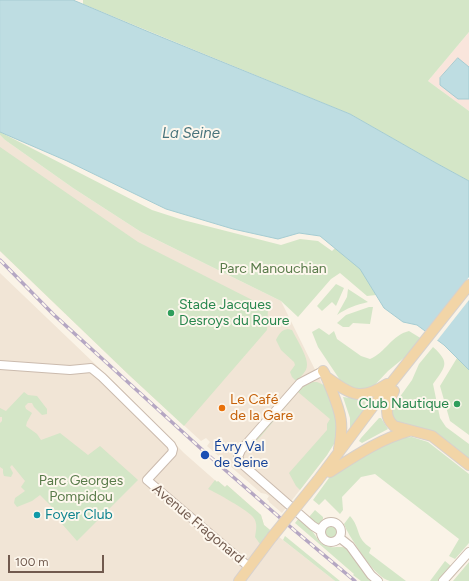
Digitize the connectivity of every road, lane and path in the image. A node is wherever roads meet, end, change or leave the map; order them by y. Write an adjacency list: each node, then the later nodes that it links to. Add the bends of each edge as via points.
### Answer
1 (469, 285): 3 (main road)
2 (469, 293): 3 (main road)
3 (414, 360): 6 (main road); 7 (main road)
4 (0, 365): 17 (street, Avenue Fragonard, via 70,370 91,368 169,442 172,453 147,480)
5 (325, 374): 6 (main road, via 345,391 359,394 377,391); 9 (main road, via 342,420); 13 (street, via 300,383 241,450 238,457 241,463)
6 (397, 377): 9 (main road)
7 (394, 391): 8 (main road, via 388,406 389,422 394,426); 11 (main road)
8 (411, 430): 10 (main road, via 432,436); 11 (main road, via 390,437)
9 (338, 451): 12 (main road)
10 (469, 465)
11 (330, 472): 12 (main road)
12 (320, 481): 15 (main road, bridge)
13 (320, 531): 14 (street, via 326,542 332,543); 14 (street, via 326,523 335,523 341,529)
14 (340, 538): 20 (street, via 350,546)
15 (275, 539): 17 (main road); 19 (main road)
16 (469, 552): 21 (street)
17 (249, 567): 18 (main road)
18 (239, 581)
19 (246, 581)
20 (378, 581)
21 (443, 581)

